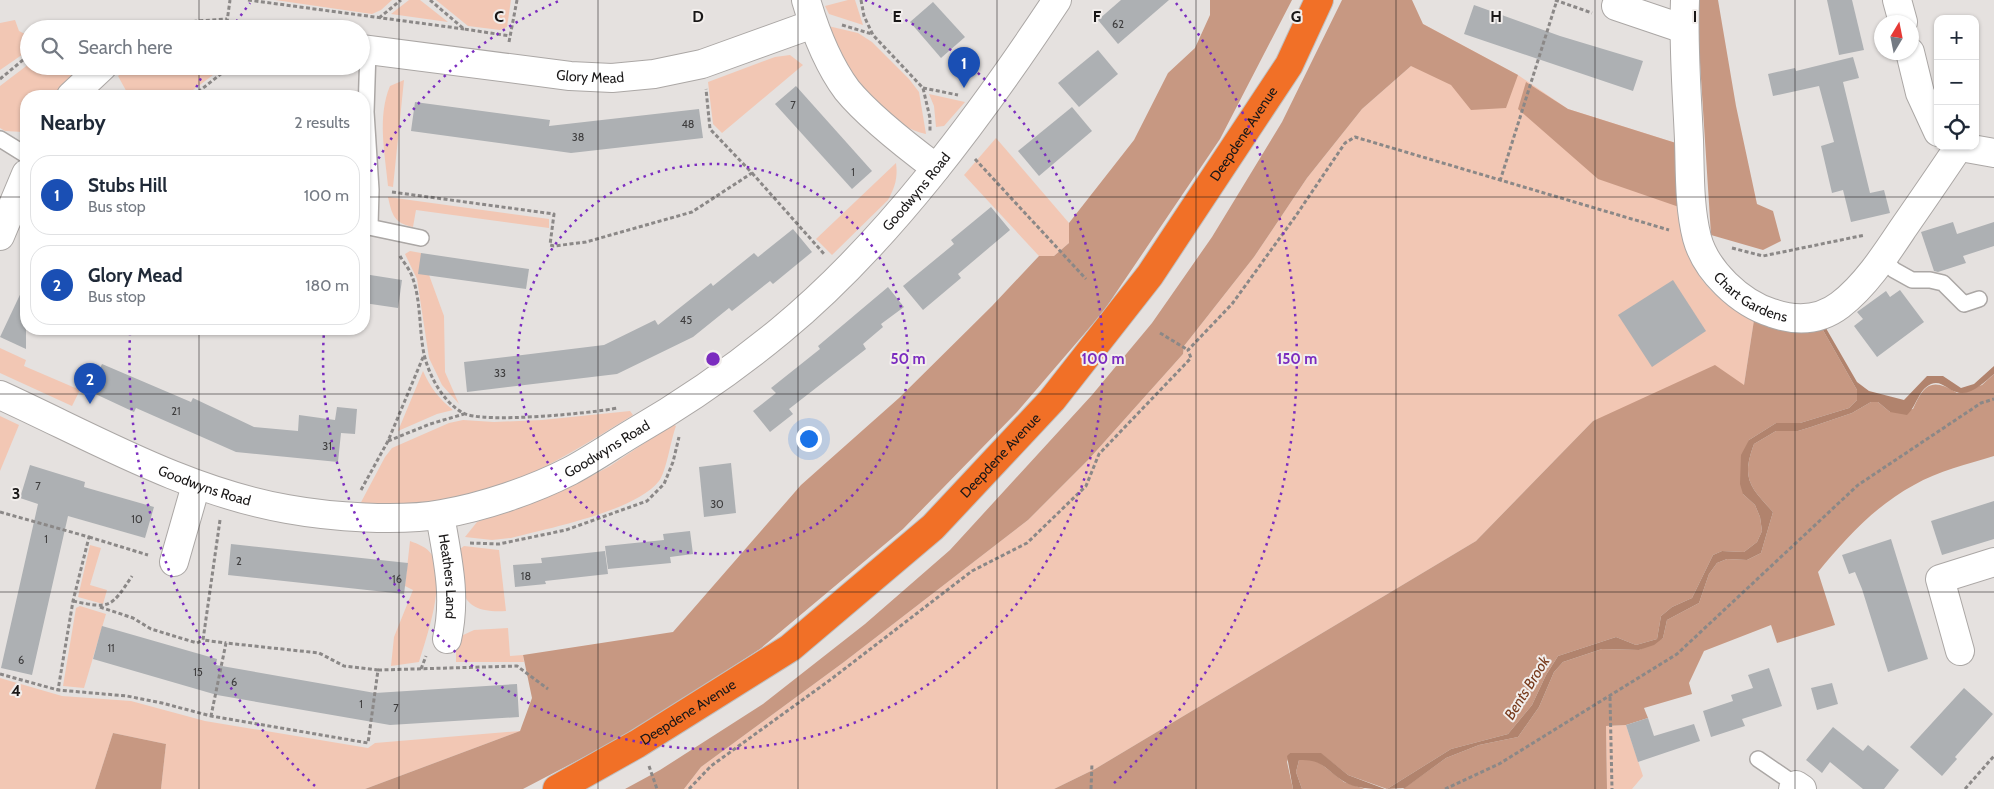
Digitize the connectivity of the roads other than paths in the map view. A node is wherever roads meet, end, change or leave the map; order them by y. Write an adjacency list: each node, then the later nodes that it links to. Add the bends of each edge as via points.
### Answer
1 (1057, 0): 21 (street, Goodwyns Road, via 958,140)
2 (1319, 0): 39 (highway, Deepdene Avenue, via 1289,65 1150,275 1052,400 933,527 790,648 637,744)
3 (1685, 0): 8 (street, Chart Gardens)
4 (1897, 0): 7 (street)
5 (1605, 10): 8 (street)
6 (809, 12): 9 (street, Glory Mead, via 702,64 654,74 612,78); 21 (street, via 827,58 848,90 900,141)
7 (1901, 15)
8 (1684, 29): 28 (street, Chart Gardens, via 1691,189 1697,239 1717,275 1743,299 1768,312 1807,319 1827,314 1850,296)
9 (370, 51)
10 (1912, 60): 15 (street, via 1920,92)
11 (93, 75): 13 (street)
12 (365, 75): 14 (lane)
13 (77, 90)
14 (365, 90)
15 (1934, 115)
16 (0, 139): 19 (lane)
17 (1979, 149): 20 (street)
18 (1946, 150): 28 (street, Chart Gardens, via 1905,226)
19 (20, 151)
20 (1994, 153)
21 (927, 162): 32 (street, Goodwyns Road, via 883,230 780,331 648,425 569,472 495,501)
22 (370, 174): 24 (lane)
23 (20, 188): 26 (street)
24 (370, 199)
25 (370, 226): 27 (lane)
26 (0, 236)
27 (421, 238)
28 (1882, 259): 29 (lane, via 1912,280 1943,283 1964,304)
29 (1978, 299)
30 (0, 395): 31 (street, Goodwyns Road)
31 (196, 485): 32 (street, Goodwyns Road, via 288,510); 33 (street)
32 (442, 527): 35 (street, Heathers Land, via 452,591 452,617)
33 (174, 562)
34 (1994, 562): 36 (street, via 1940,579)
35 (447, 639)
36 (1960, 651)
37 (1758, 759): 38 (lane)
38 (1797, 788)
39 (557, 789)

